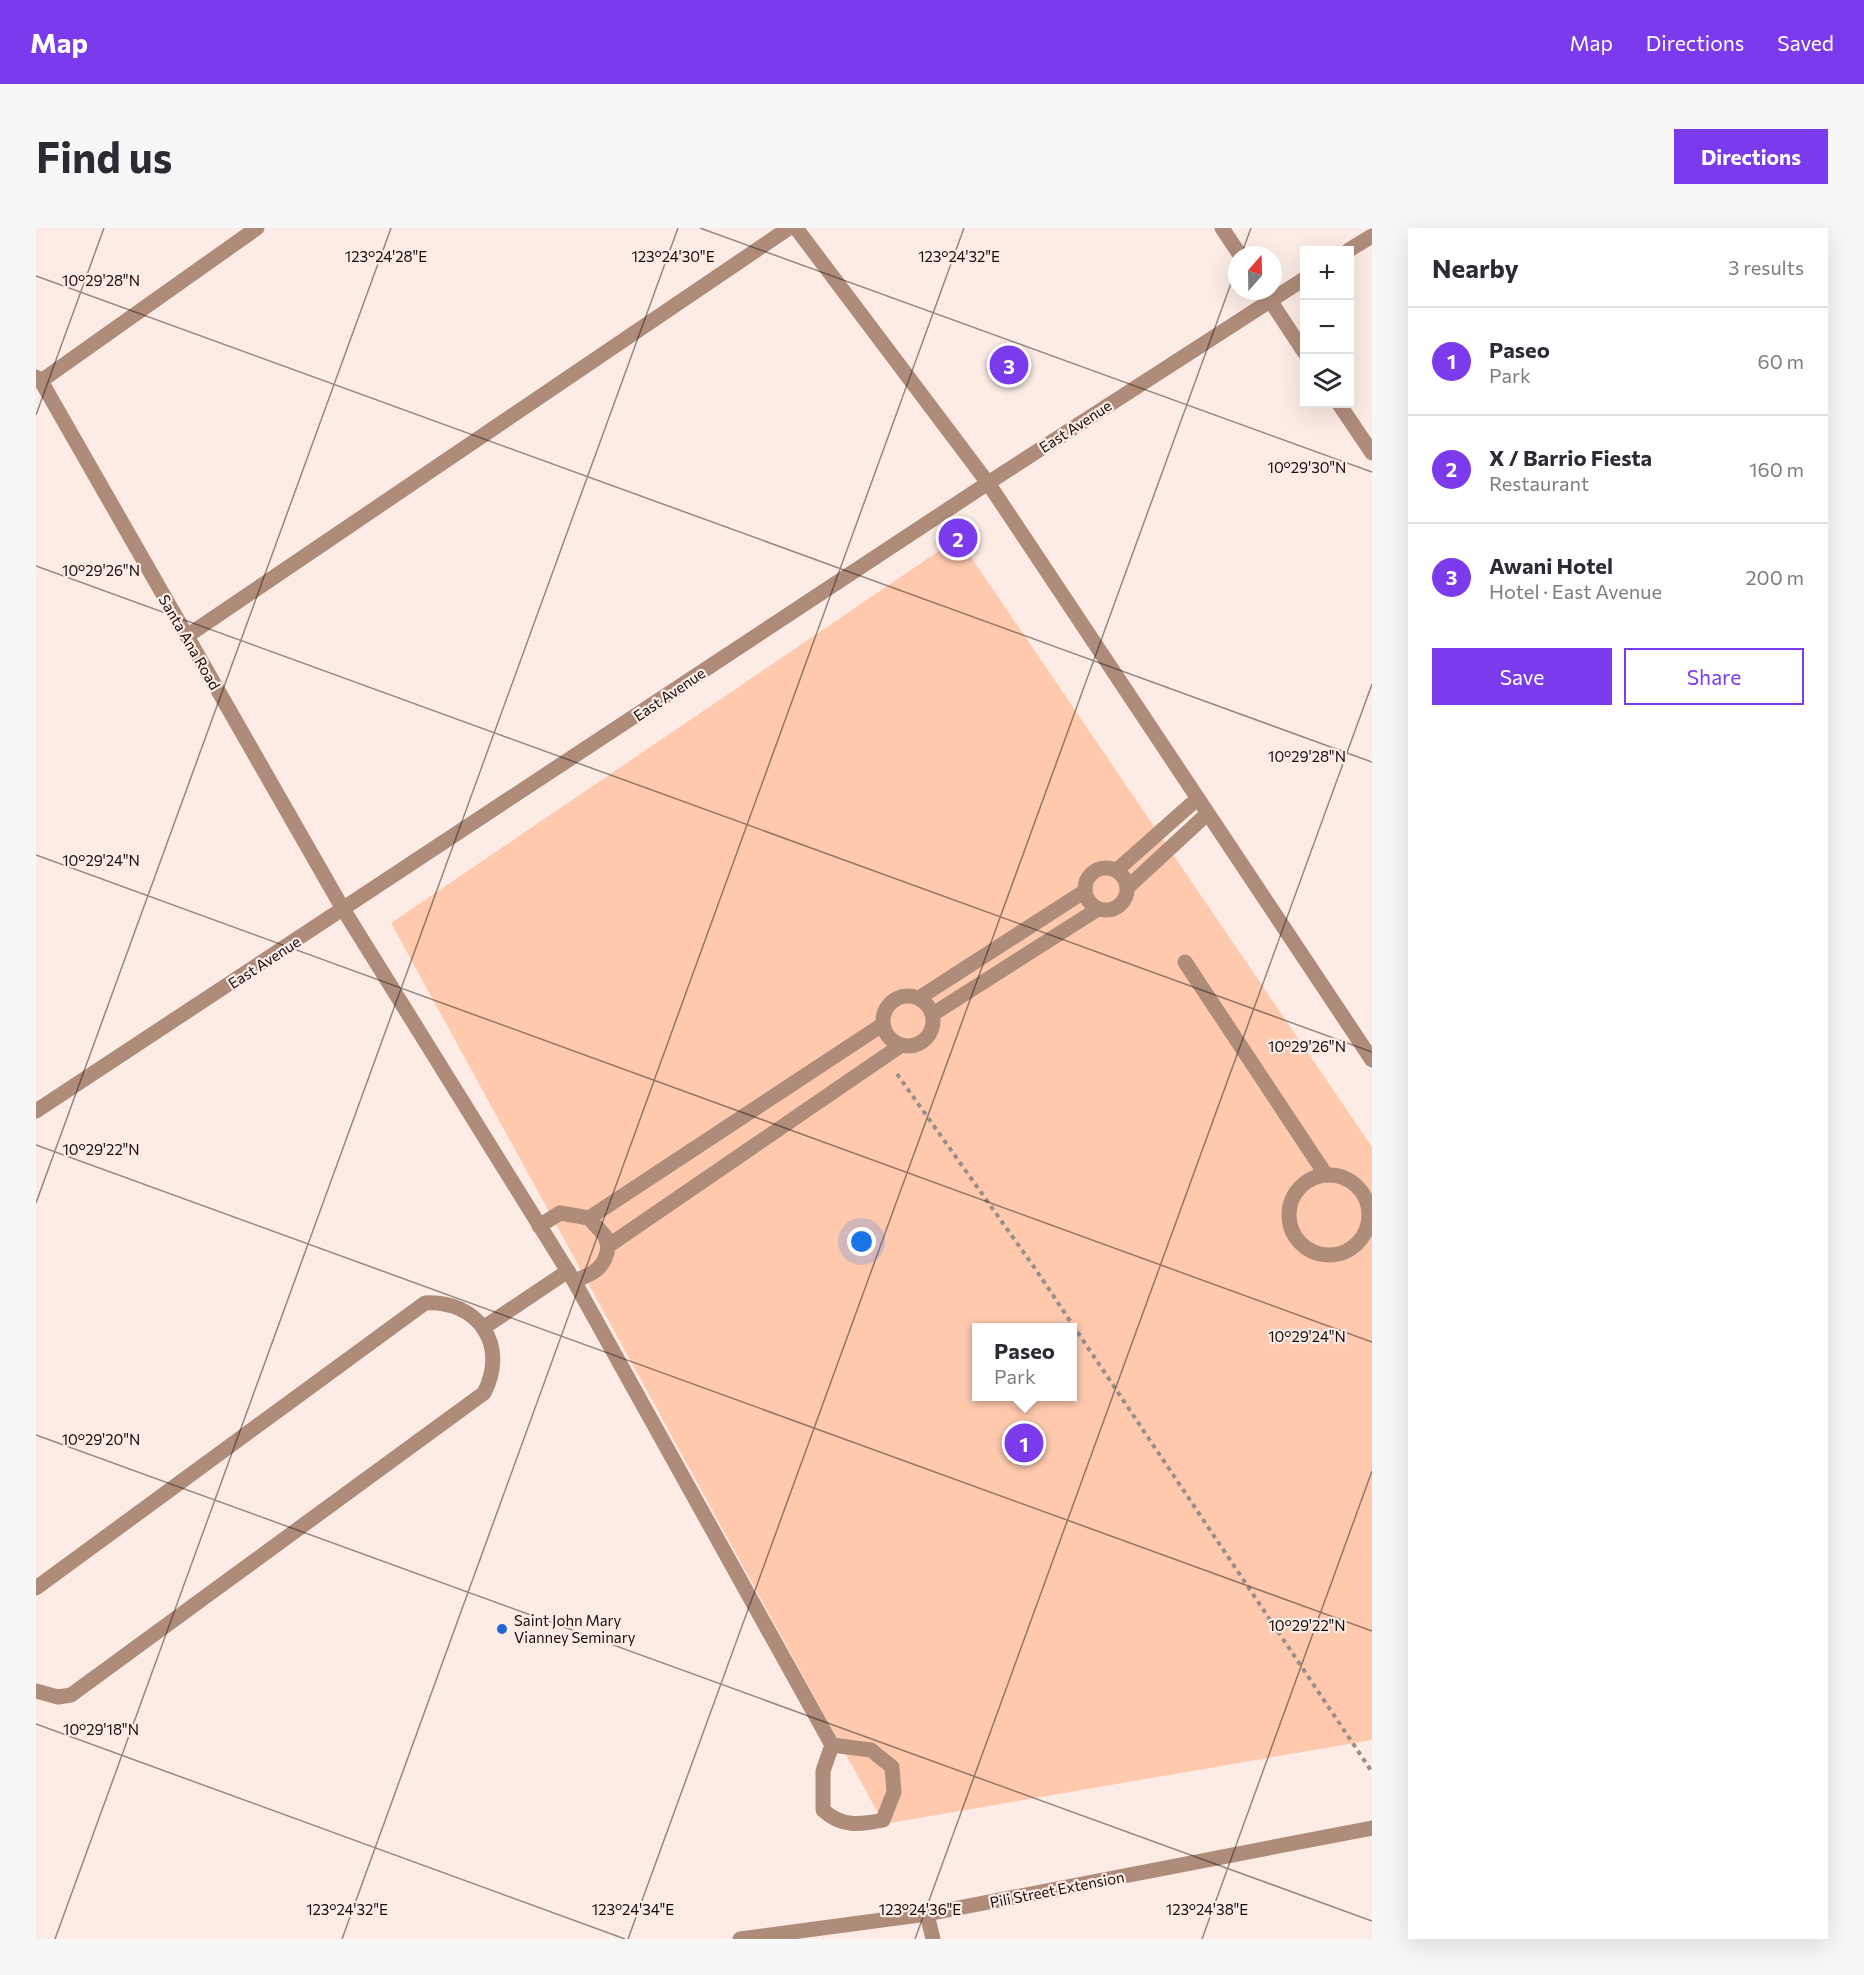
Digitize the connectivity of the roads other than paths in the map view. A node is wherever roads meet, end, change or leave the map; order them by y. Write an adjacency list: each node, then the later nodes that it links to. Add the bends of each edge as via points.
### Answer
1 (257, 228): 13 (street)
2 (789, 228): 17 (street)
3 (796, 228): 16 (street)
4 (1222, 228): 6 (street)
5 (1372, 236): 7 (street)
6 (1234, 246)
7 (1354, 247)
8 (1300, 281): 9 (street, East Avenue)
9 (1282, 289)
10 (1261, 300): 16 (street, East Avenue)
11 (1270, 300): 12 (street)
12 (1300, 344)
13 (39, 379): 17 (street, Santa Ana Road)
14 (1342, 408): 15 (street)
15 (1372, 453)
16 (988, 483): 18 (street); 23 (street, East Avenue)
17 (187, 636): 23 (street, Santa Ana Road)
18 (1197, 799): 19 (street); 20 (street)
19 (1207, 814): 21 (street); 34 (street)
20 (1117, 870): 21 (street); 22 (street, via 1102,868 1089,876)
21 (1128, 887): 24 (street, via 1119,906)
22 (1084, 891): 24 (street); 25 (street)
23 (343, 909): 35 (street, East Avenue); 39 (street, Santa Ana Road)
24 (1098, 909): 26 (street)
25 (1041, 920): 26 (street); 27 (street)
26 (1052, 938): 29 (street)
27 (1001, 945): 29 (street); 30 (street)
28 (1185, 962): 36 (street)
29 (1014, 963): 31 (street)
30 (919, 998): 31 (street); 32 (street, via 905,996 892,1001 884,1011)
31 (933, 1014): 33 (street, via 933,1028 926,1040)
32 (882, 1025): 33 (street, via 885,1034); 38 (street)
33 (900, 1046): 41 (street)
34 (1372, 1060)
35 (36, 1111)
36 (1326, 1175): 37 (street, via 1348,1179); 40 (street, via 1305,1182 1293,1196 1289,1221 1298,1242 1314,1253 1343,1254)
37 (1369, 1191): 40 (street)
38 (589, 1218): 39 (street, via 560,1213); 41 (street)
39 (539, 1226): 42 (street)
40 (1368, 1239)
41 (609, 1246): 42 (street, via 595,1273)
42 (571, 1276): 43 (street); 46 (street)
43 (483, 1328): 44 (street, via 474,1317 452,1305 425,1303); 45 (street, via 493,1353 490,1381 484,1393 71,1695 58,1697)
44 (36, 1588)
45 (36, 1691)
46 (832, 1745): 46 (street, via 823,1771 823,1810 833,1819 858,1826 883,1820 894,1792 892,1767 871,1750)
47 (1372, 1828): 48 (street, Pili Street Extension)
48 (927, 1914): 49 (street, Pili Street Extension); 50 (street)
49 (740, 1939)
50 (933, 1939)

